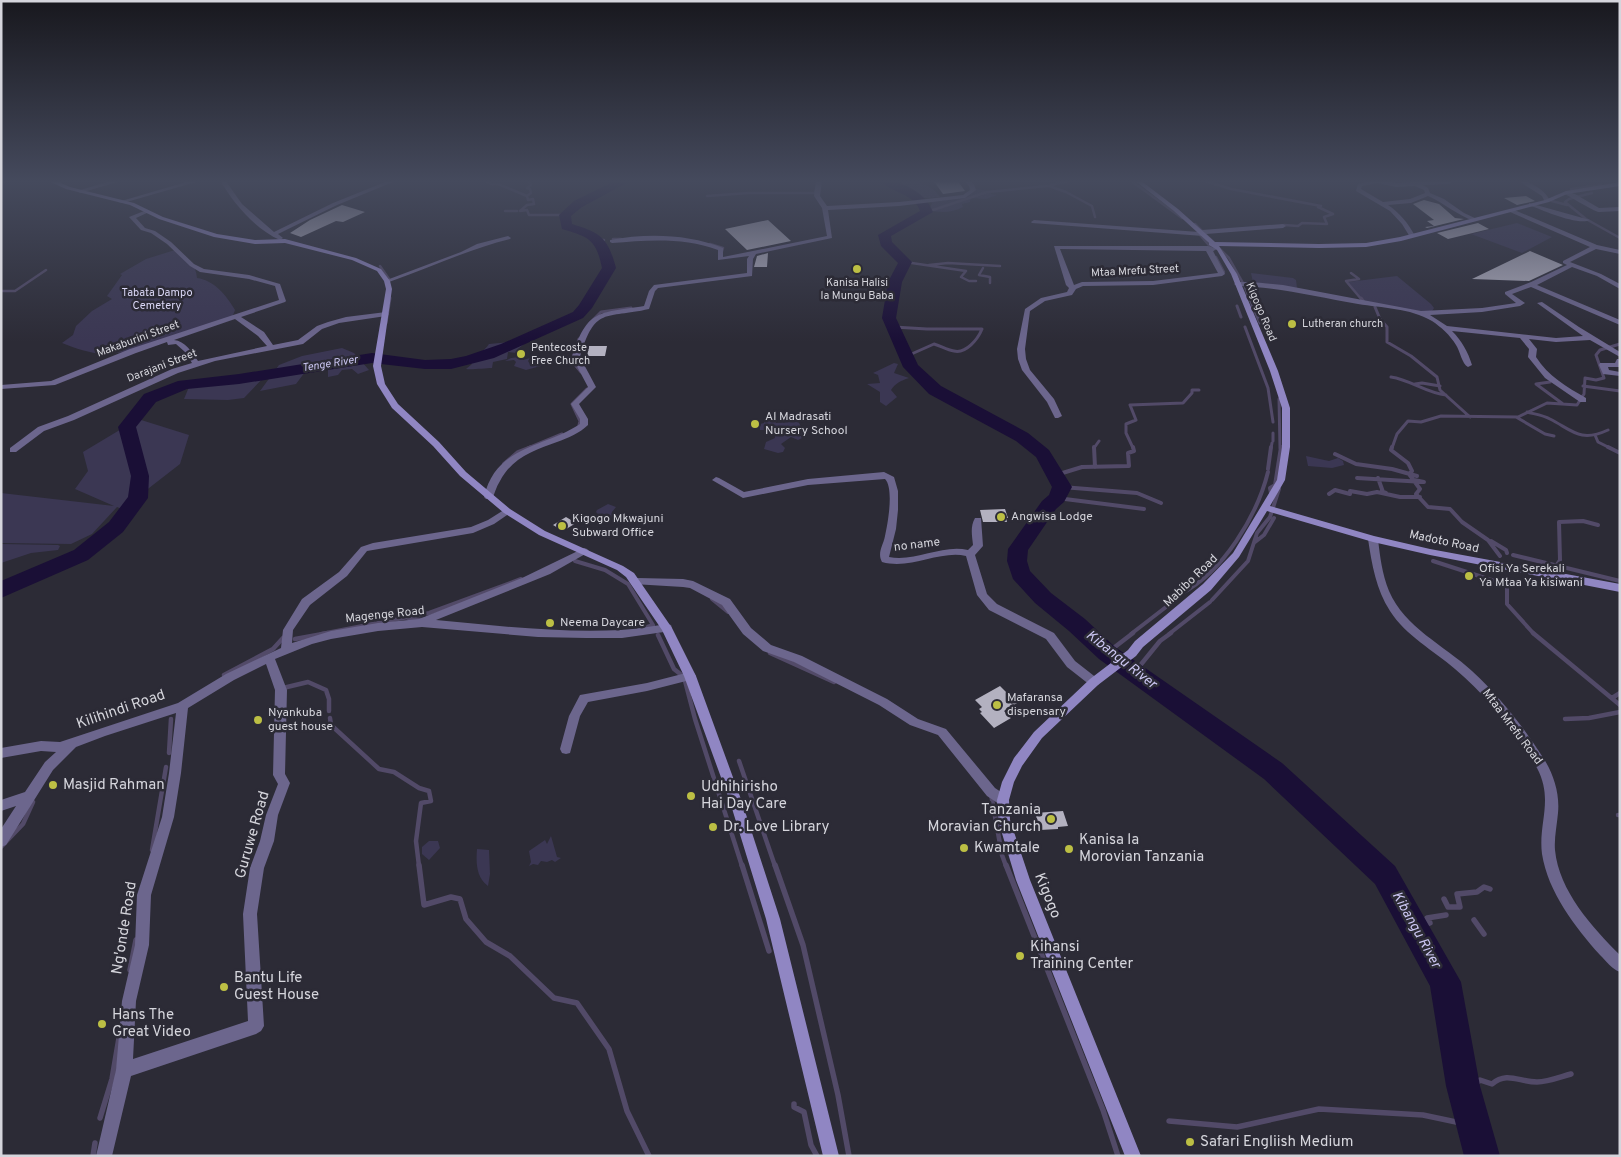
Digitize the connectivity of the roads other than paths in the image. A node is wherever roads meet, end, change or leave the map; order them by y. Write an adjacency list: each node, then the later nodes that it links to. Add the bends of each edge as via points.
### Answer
1 (154, 234): 27 (street, Makaburini Street, via 202,271 249,277 278,285 283,301)
2 (211, 234): 10 (street, via 255,242)
3 (274, 234): 10 (street)
4 (830, 234): 15 (street)
5 (1204, 234): 12 (street, Kigogo Road)
6 (1419, 234): 8 (street)
7 (1566, 234): 13 (street)
8 (1412, 236): 12 (street, via 1366,245)
9 (508, 238): 19 (street, via 479,245)
10 (285, 241): 19 (street, via 360,261 379,270)
11 (612, 241): 15 (street, via 657,237 695,242 720,248 720,259)
12 (1210, 246): 17 (street); 18 (street, Kigogo Road, via 1219,249); 23 (street, via 1056,247 1069,285)
13 (1595, 247): 14 (street); 16 (street, via 1565,262)
14 (1620, 252)
15 (753, 253): 46 (street, via 750,275 656,286 647,308 604,314 593,320 580,341 576,357 592,387 575,404 584,425 517,454 500,473)
16 (1570, 264): 21 (street, via 1552,276); 22 (street)
17 (1222, 274): 18 (street, Mtaa Mrefu Street); 23 (street, Mtaa Mrefu Street, via 1152,282 1087,283)
18 (1234, 274): 20 (street, Kigogo Road)
19 (387, 281): 26 (street)
20 (1237, 284): 25 (street, via 1282,286); 45 (street, Kigogo Road, via 1286,408 1284,467)
21 (1530, 284): 25 (street, via 1507,293 1522,303 1518,305); 28 (street)
22 (1620, 287)
23 (1073, 288): 42 (street, Mtaa Mrefu Street, via 1070,294 1042,299 1027,310 1021,349 1026,370 1051,401)
24 (1540, 303): 32 (street)
25 (1419, 313): 29 (street)
26 (386, 314): 34 (street, Darajani Street, via 328,324 300,342); 46 (street, via 377,366 381,384 395,406)
27 (235, 316): 33 (street, Makaburini Street); 34 (street, via 261,334)
28 (1620, 325)
29 (1447, 328): 31 (street); 38 (street)
30 (1516, 328): 31 (street)
31 (1525, 337): 32 (street, via 1556,340); 41 (street, via 1533,349 1532,357 1539,369)
32 (1590, 338): 35 (street)
33 (171, 339): 37 (street, via 171,343 177,342 188,351); 40 (street, Makaburini Street, via 52,383)
34 (272, 348): 37 (street, Darajani Street)
35 (1620, 355)
36 (1620, 361): 39 (street, via 1618,365 1603,364 1606,372)
37 (196, 364): 43 (street, Darajani Street, via 41,430)
38 (1468, 366)
39 (1620, 374)
40 (1, 387)
41 (1583, 400)
42 (1058, 416)
43 (13, 450)
44 (716, 480): 52 (street, no name, via 743,495 808,482 884,475 891,478 894,494 885,560 910,560 961,552)
45 (1275, 491): 47 (street, Mabibo Road)
46 (489, 497): 48 (street)
47 (1266, 508): 50 (street, Madoto Road); 59 (street, Mabibo Road, via 1236,555 1219,574)
48 (507, 511): 51 (street, via 542,533); 57 (street, via 473,530 364,550 343,574 306,602 288,630)
49 (978, 520): 52 (street, via 978,546)
50 (1373, 539): 54 (street, Madoto Road, via 1460,559); 70 (street, Mtaa Mrefu Road, via 1378,572 1393,609 1409,627 1485,690 1539,762 1547,777 1552,808 1549,858 1558,881 1581,922)
51 (584, 551): 53 (street, via 620,568); 55 (street, via 556,568)
52 (970, 554): 61 (street, via 986,601 1050,636 1071,664)
53 (637, 582): 56 (street); 67 (street, via 693,585 726,602 747,631 768,648 798,659 870,695 914,722 942,732 990,792)
54 (1620, 588)
55 (422, 623): 56 (street, Magenge Road, via 586,634 622,634); 57 (street, Magenge Road, via 331,635)
56 (667, 628): 60 (street)
57 (286, 649): 58 (street, Magenge Road)
58 (269, 656): 62 (street, Magenge Road); 71 (street, Guruwe Road, via 281,690 279,775 284,783 257,868 250,914 256,1026)
59 (1106, 674): 61 (street, Kigogo)
60 (690, 676): 64 (street, via 584,698 574,715); 73 (street, via 736,802 773,919)
61 (1094, 682): 67 (street, Kigogo, via 1038,735 1018,762)
62 (182, 706): 63 (street, Kilihindi Road); 71 (street, Ng'onde Road, via 168,817 144,896 142,945 129,1001)
63 (72, 744): 65 (street); 66 (street, Kilihindi Road, via 49,766)
64 (566, 749)
65 (1, 753)
66 (31, 796): 68 (street); 69 (street, Kilihindi Road)
67 (1003, 800): 74 (street, Kigogo, via 1004,820 1023,880)
68 (1, 806)
69 (1, 841)
70 (1620, 965)
71 (124, 1070): 72 (street, Ng'onde Road)
72 (104, 1156)
73 (831, 1156)
74 (1134, 1156)

